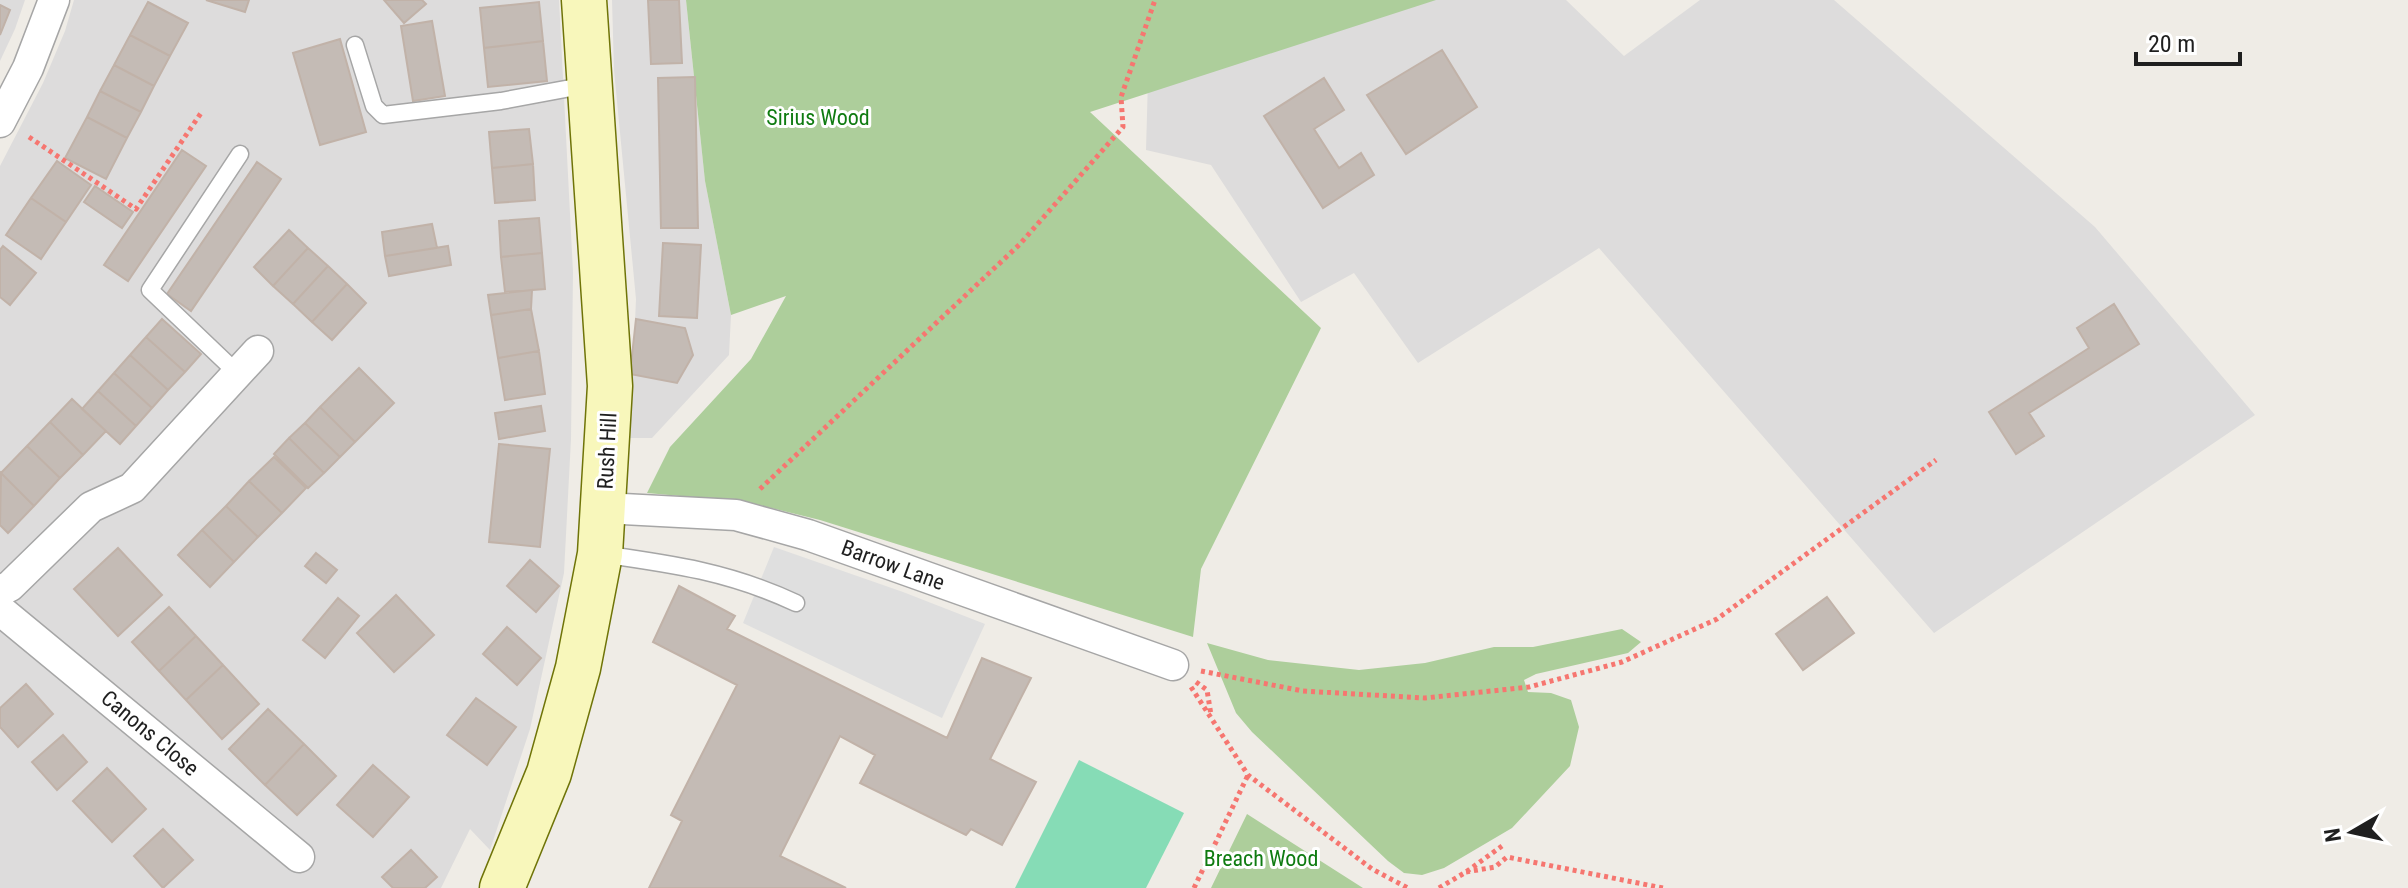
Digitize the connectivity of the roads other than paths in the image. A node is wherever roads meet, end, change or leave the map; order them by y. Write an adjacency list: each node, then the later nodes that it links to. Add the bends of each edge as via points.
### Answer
1 (54, 0): 5 (street)
2 (584, 0): 4 (street, Rush Hill)
3 (355, 45): 4 (lane, via 374,106 383,115)
4 (589, 84): 9 (street, Rush Hill, via 610,386)
5 (1, 120)
6 (240, 154): 8 (lane, via 150,290)
7 (258, 351): 8 (street)
8 (237, 373): 11 (street, via 132,488 91,507)
9 (604, 508): 10 (street, Rush Hill); 14 (street, Barrow Lane, via 736,515 808,535)
10 (600, 554): 12 (lane, via 688,566 759,586); 16 (street, Rush Hill, via 578,668 549,773)
11 (0, 591)
12 (796, 603)
13 (0, 610): 15 (street, Canons Close)
14 (1173, 665)
15 (299, 857)
16 (502, 888)

